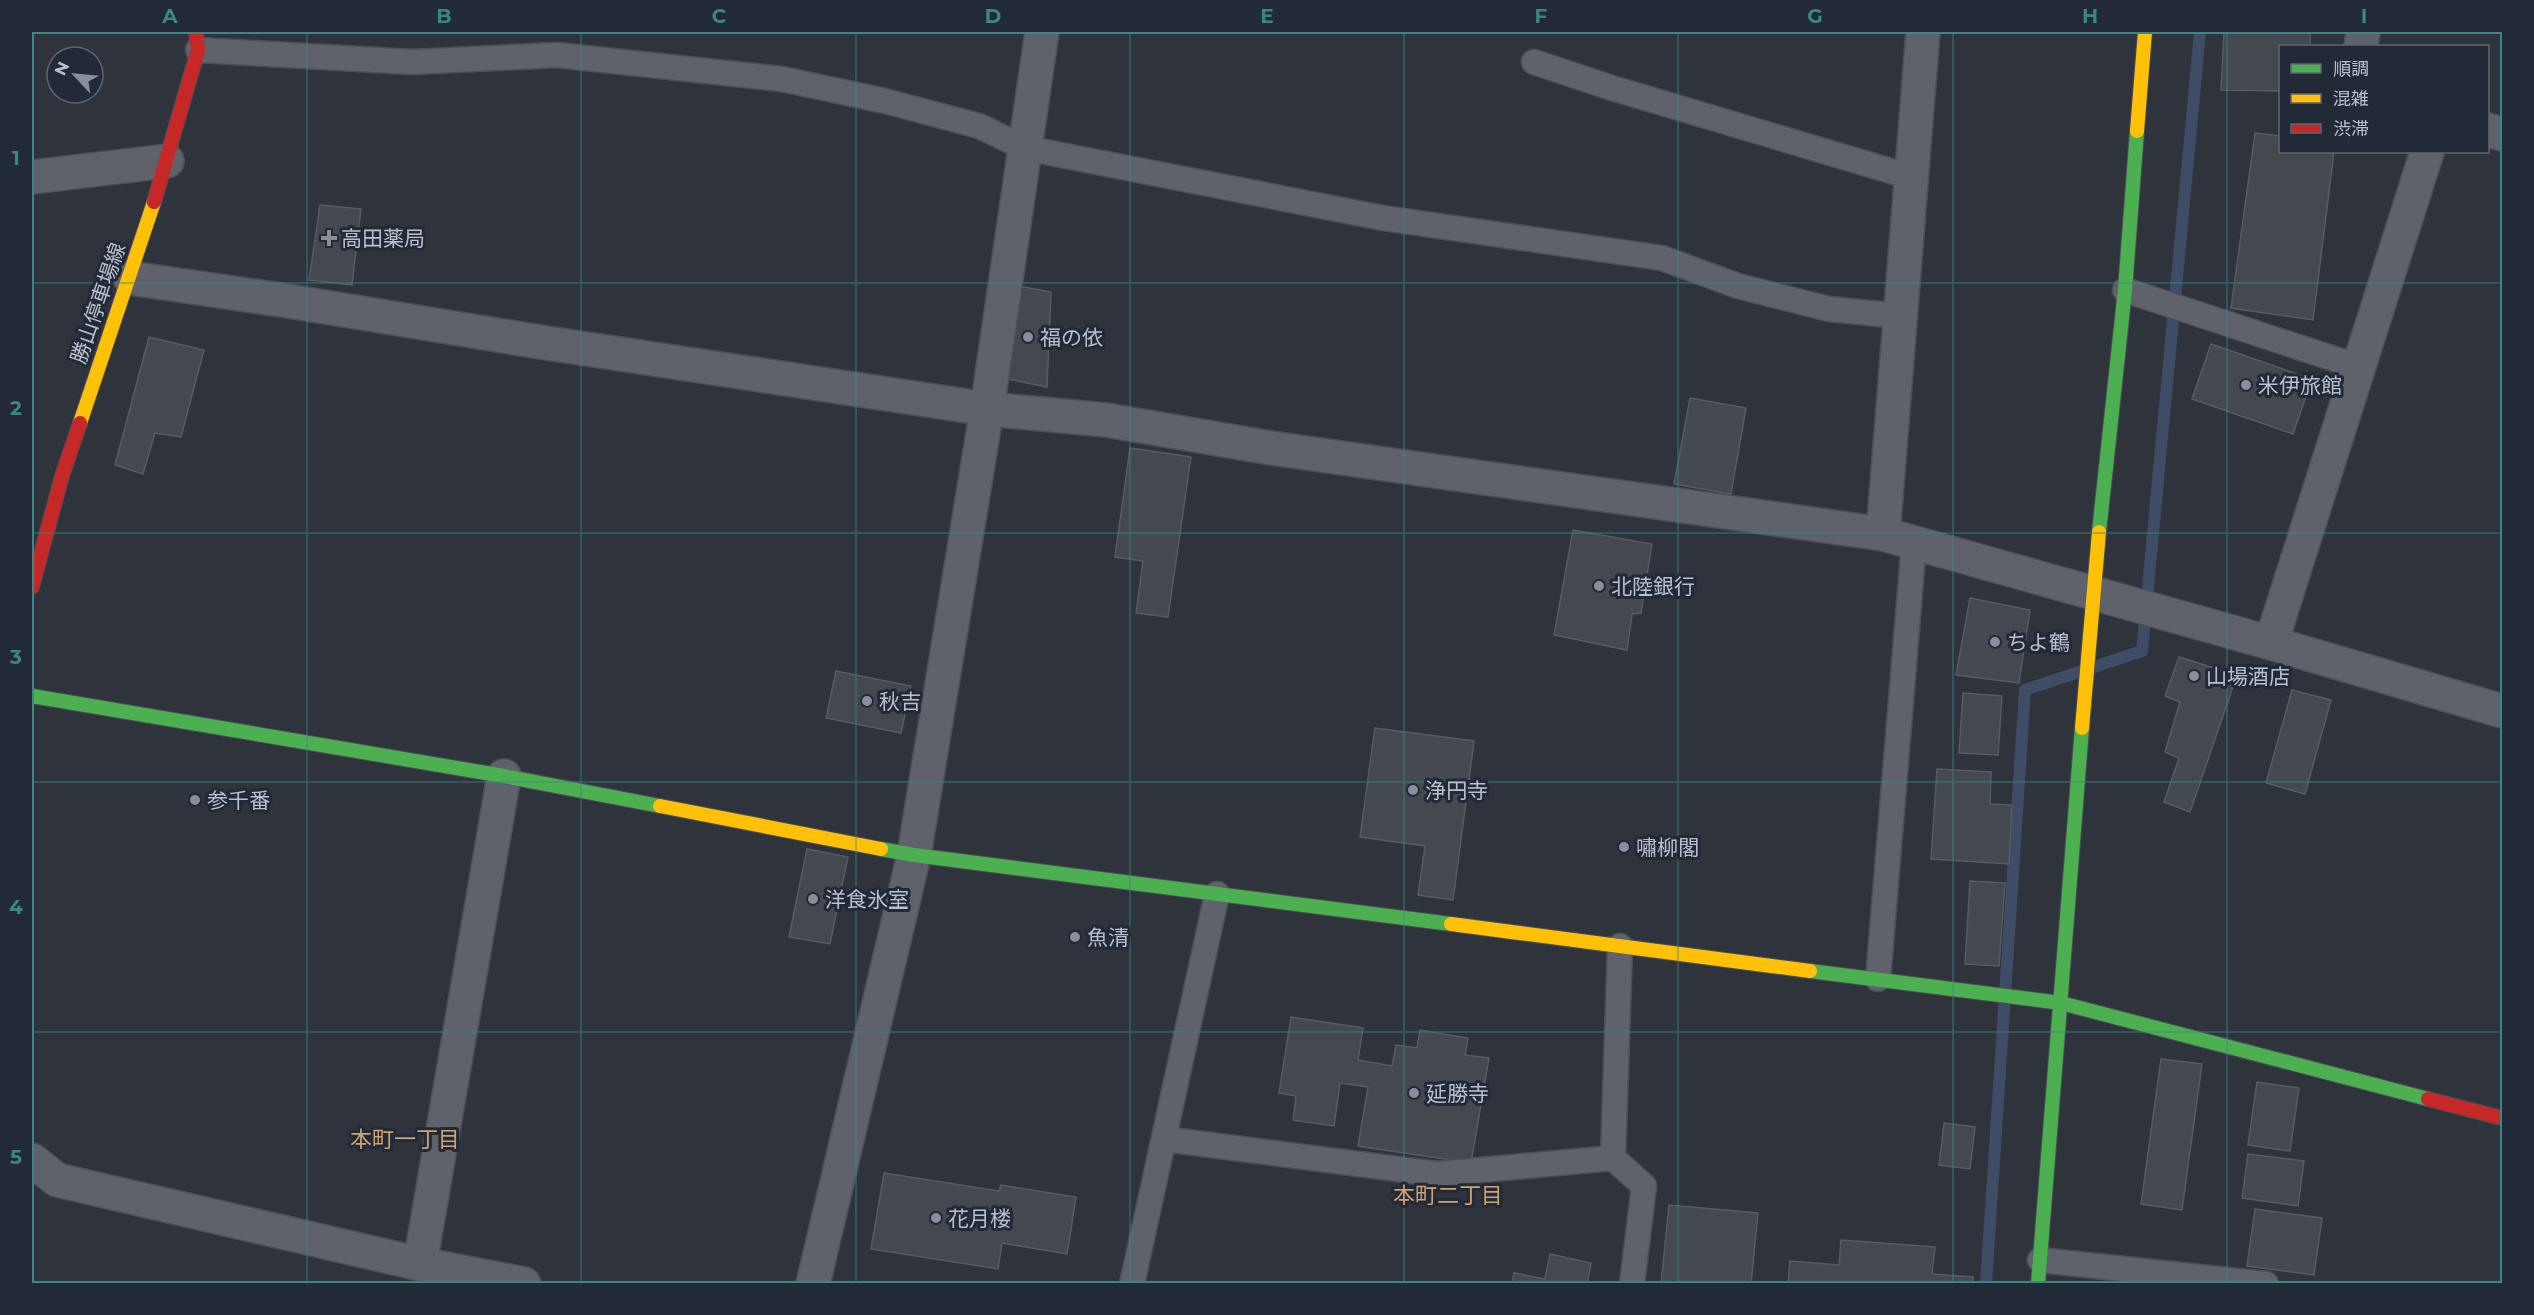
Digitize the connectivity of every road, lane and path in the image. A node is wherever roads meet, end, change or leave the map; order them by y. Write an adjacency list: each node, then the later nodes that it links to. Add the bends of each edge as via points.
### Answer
1 (1042, 32): 6 (street)
2 (1923, 32): 10 (street)
3 (2145, 32): 12 (street)
4 (197, 41): 6 (lane, via 412,62 557,55 782,79 979,126); 8 (street, 勝山停車場線)
5 (1534, 62): 10 (lane)
6 (1025, 148): 13 (lane, via 1383,218 1662,258 1738,286 1828,309); 15 (street)
7 (2427, 153): 14 (street)
8 (167, 161): 9 (street); 11 (street, 勝山停車場線)
9 (32, 177)
10 (1911, 177): 13 (street)
11 (130, 279): 15 (street); 18 (street, 勝山停車場線, via 62,476)
12 (2125, 290): 14 (lane); 19 (street)
13 (1900, 316): 16 (street)
14 (2359, 366): 20 (street)
15 (987, 409): 16 (street, via 1106,420 1271,448); 24 (street)
16 (1882, 534): 17 (street)
17 (1914, 543): 19 (street); 27 (lane)
18 (32, 587)
19 (2093, 593): 20 (street); 28 (street)
20 (2271, 644): 22 (street)
21 (32, 696): 23 (street)
22 (2502, 711)
23 (504, 776): 24 (street); 33 (street)
24 (914, 855): 25 (street); 36 (street)
25 (1216, 894): 26 (street); 30 (lane)
26 (1620, 946): 27 (street); 31 (lane)
27 (1878, 979): 28 (street)
28 (2061, 1003): 29 (street); 34 (street)
29 (2502, 1118)
30 (1164, 1139): 31 (lane, via 1437,1174); 37 (lane)
31 (1613, 1158): 38 (lane, via 1644,1186)
32 (32, 1160): 33 (street, via 57,1180)
33 (420, 1264): 35 (street)
34 (2039, 1272): 39 (lane)
35 (524, 1284)
36 (813, 1284)
37 (1132, 1284)
38 (1632, 1284)
39 (2266, 1284)

